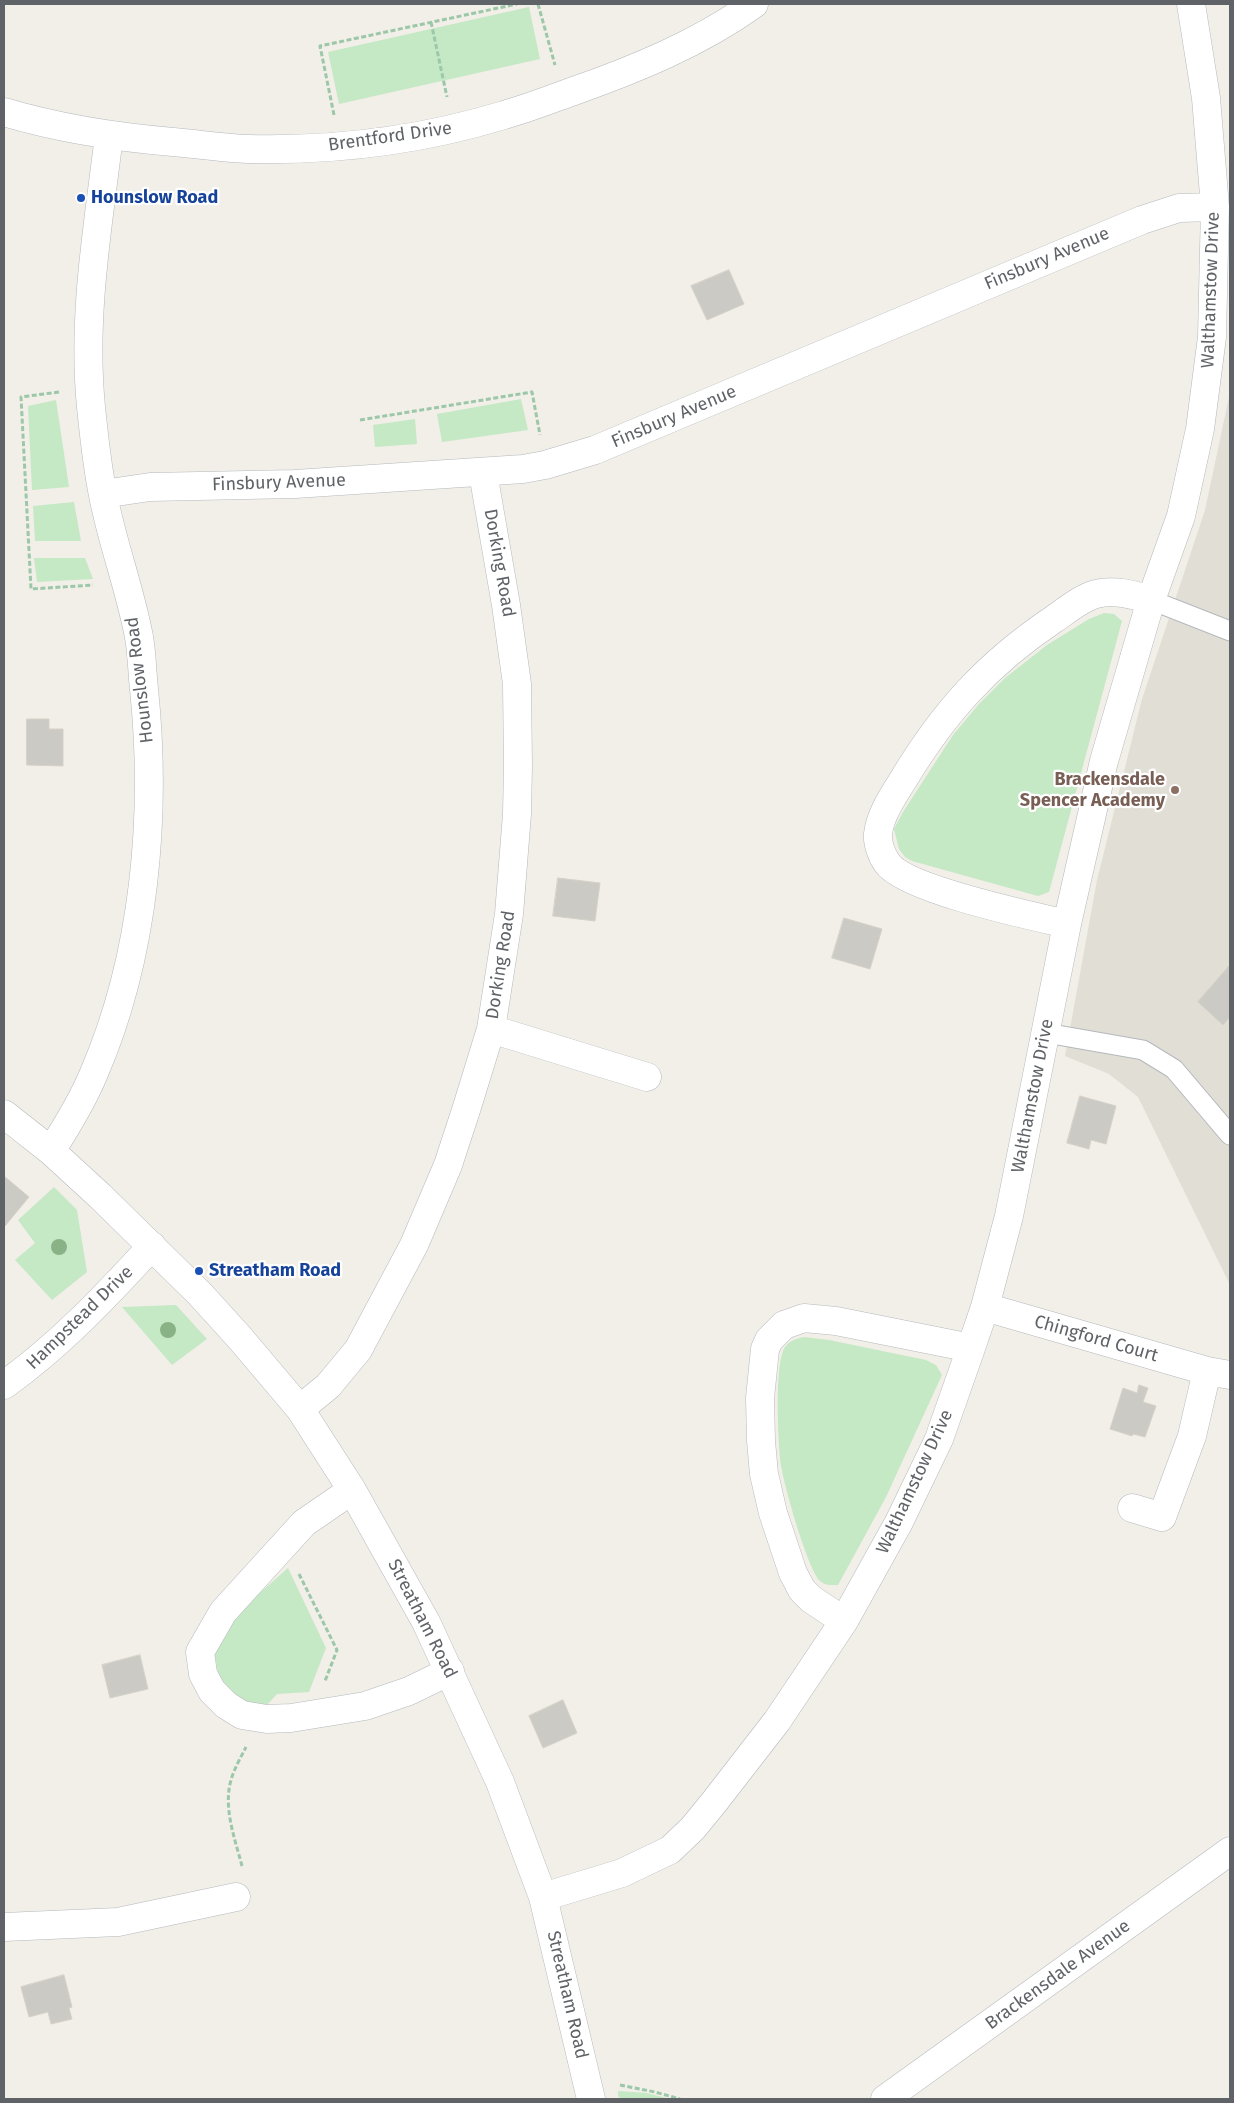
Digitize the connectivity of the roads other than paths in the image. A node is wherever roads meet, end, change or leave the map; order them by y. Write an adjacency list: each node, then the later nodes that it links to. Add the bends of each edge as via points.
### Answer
1 (754, 4): 4 (street, Brentford Drive, via 698,38 644,64 504,115 412,137 340,146 247,149)
2 (1191, 4): 5 (street, Walthamstow Drive, via 1206,98)
3 (4, 112): 4 (street, Brentford Drive)
4 (109, 136): 7 (street, Hounslow Road, via 89,311 90,389)
5 (1215, 207): 6 (street, Finsbury Avenue, via 1179,208 1142,220 604,447 545,465); 8 (street, Walthamstow Drive, via 1212,337 1200,429 1181,516)
6 (483, 473): 7 (street, Finsbury Avenue, via 295,484 150,487); 11 (street, Dorking Road, via 510,631 518,712 514,875)
7 (103, 494): 16 (street, Hounslow Road, via 138,637 146,706 149,783 145,868 139,918 113,1020 94,1073)
8 (1152, 600): 9 (lane); 10 (street, Walthamstow Drive, via 1104,761); 10 (street, via 1129,594 1095,594 1017,645 966,692 940,723 888,804 877,835 886,863 904,877 979,902)
9 (1230, 631)
10 (1067, 924): 12 (street, Walthamstow Drive)
11 (491, 1030): 13 (street); 22 (street, Dorking Road, via 448,1165 414,1245 358,1350 328,1386)
12 (1046, 1033): 15 (lane, via 1143,1050 1174,1070); 18 (street, Walthamstow Drive, via 1009,1216)
13 (647, 1077)
14 (4, 1114): 16 (street, Streatham Road)
15 (1230, 1136)
16 (52, 1151): 17 (street, Streatham Road)
17 (152, 1246): 21 (street, Hampstead Drive, via 85,1318); 22 (street, Streatham Road, via 240,1337)
18 (985, 1307): 19 (street, Walthamstow Drive); 20 (street, Chingford Court)
19 (972, 1348): 25 (street, Walthamstow Drive, via 939,1439 899,1522); 25 (street, via 804,1318 784,1325 769,1340 765,1349 760,1398 764,1474 773,1513 802,1590)
20 (1218, 1373): 24 (street, Chingford Court, via 1162,1518)
21 (4, 1385)
22 (300, 1409): 23 (street, Streatham Road)
23 (352, 1490): 26 (street, Streatham Road); 26 (street, via 304,1523 223,1612 200,1652 204,1674 212,1691 242,1715 267,1720 365,1706 409,1691)
24 (1132, 1508)
25 (844, 1621): 29 (street, Walthamstow Drive, via 777,1721 693,1828 670,1850 622,1873)
26 (450, 1671): 29 (street, Streatham Road, via 500,1782)
27 (1230, 1851): 32 (street, Brackensdale Avenue)
28 (236, 1897): 30 (street, via 118,1922)
29 (543, 1897): 31 (street, Streatham Road)
30 (4, 1927)
31 (591, 2099)
32 (885, 2099)

